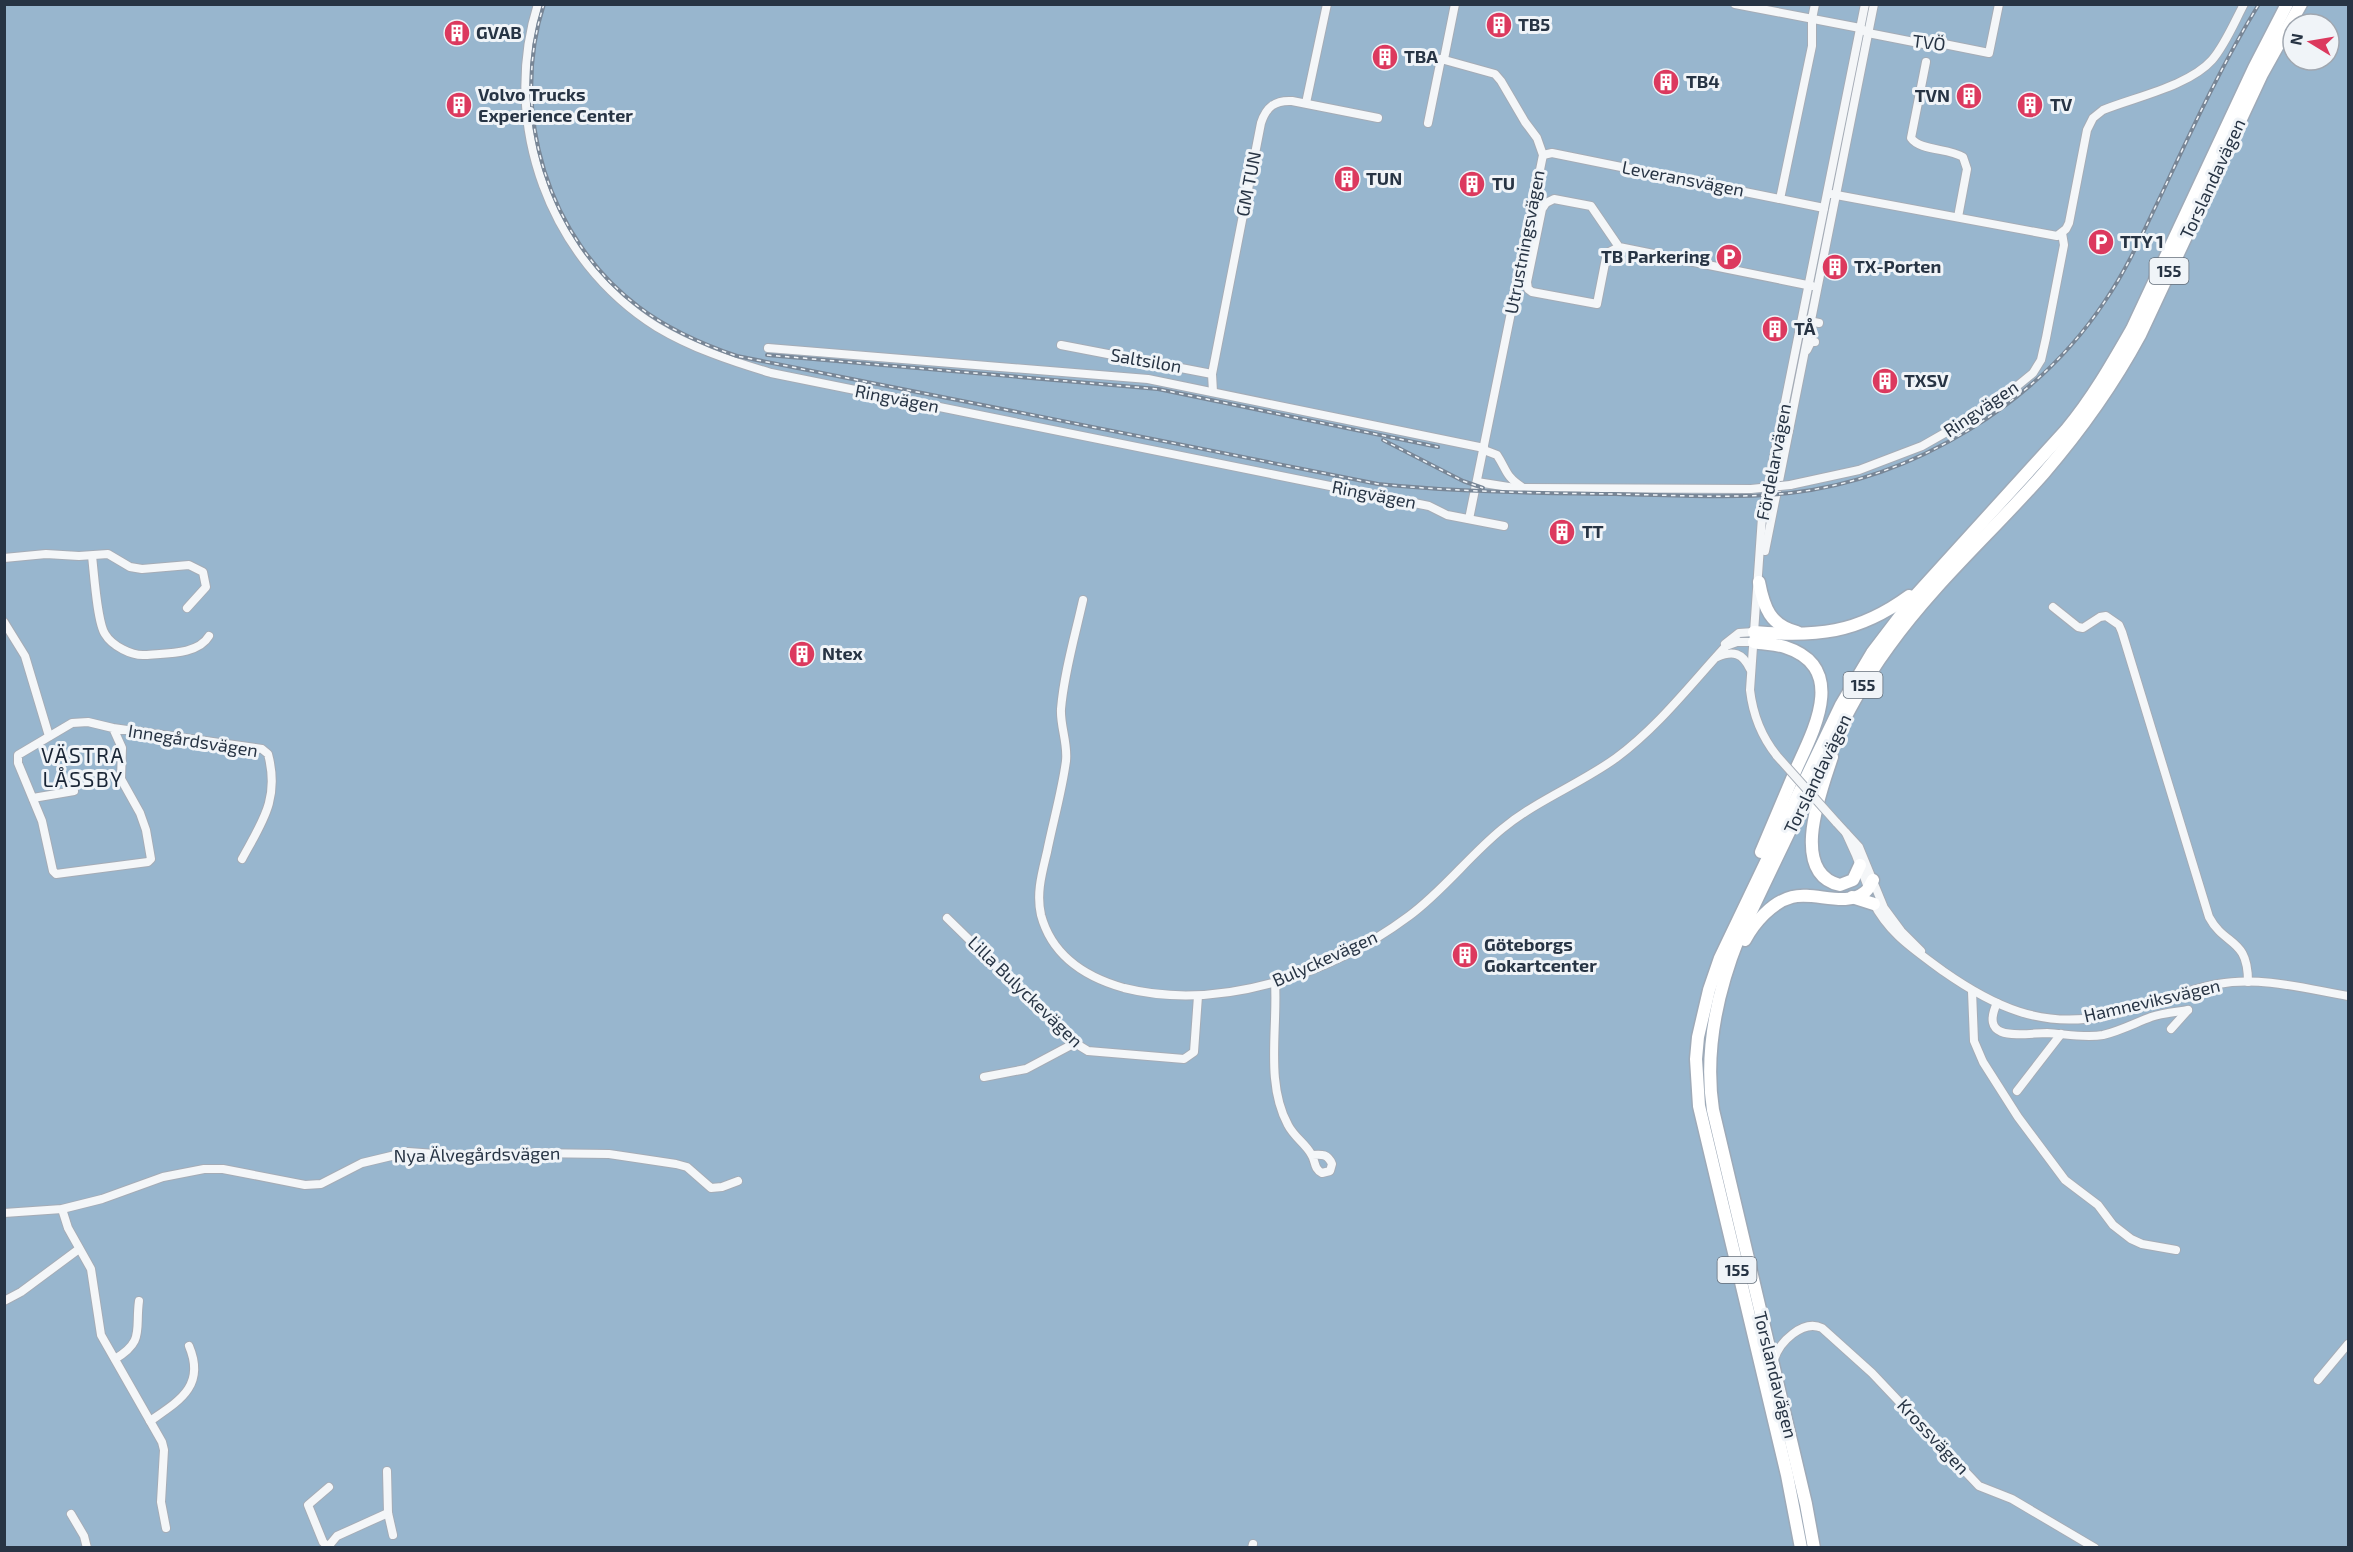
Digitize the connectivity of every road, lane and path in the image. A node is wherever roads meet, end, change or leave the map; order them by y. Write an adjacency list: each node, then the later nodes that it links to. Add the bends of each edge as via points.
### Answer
1 (538, 4): 40 (street, Ringvägen, via 527,52 525,102 531,144 547,196 574,248 599,279 667,333 771,373 1429,506)
2 (1327, 4): 16 (street)
3 (1455, 4): 14 (street)
4 (1735, 4): 12 (street, TVÖ)
5 (1815, 4): 12 (street)
6 (1865, 4): 13 (street)
7 (1874, 4): 13 (street)
8 (1999, 4): 13 (street, TVÖ, via 1989,53)
9 (2244, 4): 24 (street, Ringvägen, via 2215,56 2203,68 2185,79 2103,110 2093,118 2087,130 2069,223)
10 (2287, 4): 44 (main road, Torslandavägen / 155, via 2132,329 2088,403)
11 (2301, 4): 47 (main road, Torslandavägen / 155, via 2262,74 2121,370 2043,474)
12 (1812, 19): 13 (street, TVÖ); 21 (street, via 1811,50)
13 (1864, 31): 20 (street)
14 (1442, 59): 18 (street); 19 (street, Utrustningsvägen, via 1495,74 1537,138)
15 (1926, 62): 23 (street, via 1911,138 1919,145 1963,157 1967,169)
16 (1306, 103): 17 (street, GM TUN); 35 (street, GM TUN, via 1281,101 1268,107 1263,116)
17 (1378, 118)
18 (1428, 123)
19 (1543, 155): 21 (street, Leveransvägen, via 1552,153); 37 (street, Utrustningsvägen)
20 (1833, 194): 22 (street); 23 (street); 26 (street)
21 (1780, 199): 22 (street, Leveransvägen)
22 (1824, 208): 26 (street)
23 (1958, 218): 24 (street, via 2047,235)
24 (2062, 233): 39 (street, Ringvägen, bridge, via 2064,244 2048,332 2041,360 2033,373 1986,410 1922,446 1859,470 1751,489)
25 (1618, 247): 25 (street, via 1591,206 1550,200 1542,209 1528,289 1597,304 1607,253); 26 (street)
26 (1814, 286): 27 (street); 27 (street); 29 (street); 30 (street, Fördelarvägen)
27 (1815, 313): 28 (street); 28 (street, Fördelarvägen)
28 (1809, 324): 29 (street, Fördelarvägen); 34 (street, Fördelarvägen)
29 (1802, 330): 30 (street, Fördelarvägen)
30 (1797, 342): 45 (street, Fördelarvägen, via 1762,517)
31 (1815, 342): 34 (street, Fördelarvägen, via 1808,346)
32 (1061, 345): 35 (street, Saltsilon)
33 (768, 348): 36 (street, via 1149,379)
34 (1800, 365): 45 (street, Fördelarvägen)
35 (1212, 374): 36 (street)
36 (1213, 392): 37 (street)
37 (1484, 449): 38 (street, Utrustningsvägen); 39 (street, via 1497,455 1504,472)
38 (1478, 478): 39 (street, via 1497,486); 40 (street)
39 (1522, 487)
40 (1468, 519): 41 (street, Ringvägen)
41 (1504, 526)
42 (92, 556): 43 (street, via 46,554); 49 (street, via 108,554 130,567 142,569 189,565 199,568 206,587); 52 (street, via 101,622 113,643 138,656 196,648)
43 (4, 558)
44 (1943, 567): 51 (main road, via 1887,612 1844,630); 69 (main road, Torslandavägen / 155, via 1887,632 1845,699 1740,913)
45 (1759, 582): 51 (main road, via 1763,604 1771,618 1783,627); 53 (street, Fördelarvägen)
46 (1083, 600): 71 (street, Bulyckevägen, via 1061,707 1066,761 1039,892 1042,917 1058,949 1075,967 1093,978 1151,993)
47 (1922, 605): 63 (main road, via 1847,723 1815,815 1811,844 1817,868 1830,881); 66 (main road, Torslandavägen / 155, via 1888,647 1848,712 1739,937)
48 (2053, 607): 68 (street, via 2078,627 2084,628 2106,616 2119,625 2209,917 2214,927 2241,950)
49 (186, 608)
50 (4, 622): 57 (street, via 25,656)
51 (1807, 635): 53 (main road)
52 (209, 636)
53 (1754, 637): 54 (street, Bulyckevägen, via 1733,643); 55 (street, Hamneviksvägen); 69 (main road, via 1804,657 1819,679 1822,705 1726,933)
54 (1719, 655): 55 (street, via 1739,654); 67 (street, Bulyckevägen, via 1662,719 1633,745 1503,828 1411,915 1342,955)
55 (1751, 670): 60 (street, Hamneviksvägen, bridge, via 1756,721 1765,740)
56 (113, 728): 57 (street, Innegårdsvägen, via 82,721); 59 (street, Innegårdsvägen, via 123,748 121,779 146,830 151,855 148,862 56,874); 61 (street, Innegårdsvägen, via 262,749 268,754 272,782 269,807)
57 (49, 736): 59 (street, Innegårdsvägen, via 18,755)
58 (74, 791): 59 (street)
59 (33, 798)
60 (1846, 833): 62 (street, Hamneviksvägen); 64 (street, Hamneviksvägen, via 1859,847)
61 (242, 859)
62 (1860, 865): 63 (main road, via 1856,876); 64 (street, Hamneviksvägen)
63 (1845, 885): 64 (main road)
64 (1873, 892): 66 (main road, via 1852,897 1804,895 1782,900 1753,927); 70 (street, Hamneviksvägen, via 1901,931 1932,963)
65 (947, 918): 76 (street, Lilla Bulyckevägen)
66 (1725, 978): 87 (main road, Torslandavägen / 155, via 1712,1039 1711,1099)
67 (1275, 982): 71 (street, Bulyckevägen, via 1237,992); 79 (street, via 1275,1079 1281,1108 1299,1142)
68 (2248, 982): 72 (street, Hamneviksvägen); 73 (street, Hamneviksvägen, via 2219,984 2084,1019 2036,1016)
69 (1708, 990): 103 (main road, Torslandavägen / 155, via 1696,1059 1699,1106)
70 (1972, 991): 73 (street, Hamneviksvägen); 84 (street, via 1974,1041 1983,1062 2065,1180 2098,1205 2131,1239)
71 (1198, 996): 76 (street, Lilla Bulyckevägen, via 1194,1052 1184,1059 1088,1051)
72 (2349, 996)
73 (1997, 1004): 75 (street, via 1992,1022 2001,1032)
74 (2171, 1029): 75 (street, via 2188,1010 2152,1017 2104,1034)
75 (2061, 1034): 78 (street)
76 (1075, 1043): 77 (street, via 1026,1069)
77 (984, 1077)
78 (2017, 1091)
79 (1312, 1155)
80 (738, 1181): 81 (street, Nya Älvegårdsvägen, via 711,1188 687,1167 609,1154 529,1153 492,1158 408,1152 362,1163 321,1184 305,1185 204,1169 163,1177)
81 (62, 1209): 82 (street, Nya Älvegårdsvägen); 83 (street)
82 (4, 1214)
83 (79, 1249): 85 (street); 91 (street, via 91,1269 101,1335)
84 (2176, 1250)
85 (4, 1301)
86 (139, 1301): 91 (street, via 136,1339)
87 (1766, 1335): 88 (street, via 1775,1342); 92 (main road, Torslandavägen / 155)
88 (1786, 1341): 92 (street, Krossvägen); 105 (street, Krossvägen, via 1805,1326 1824,1329 1895,1396 1979,1486 2012,1499)
89 (2349, 1344): 93 (street)
90 (189, 1346): 94 (street, via 194,1356 191,1387 183,1398)
91 (115, 1359): 94 (street)
92 (1772, 1364): 104 (main road, Torslandavägen / 155)
93 (2318, 1380)
94 (150, 1421): 99 (street, via 164,1450 161,1502)
95 (387, 1471): 98 (street)
96 (329, 1487): 101 (street, via 308,1505)
97 (71, 1514): 102 (street)
98 (388, 1514): 100 (street); 101 (street, via 337,1536)
99 (166, 1528)
100 (393, 1535)
101 (327, 1547)
102 (87, 1548)
103 (1802, 1548)
104 (1814, 1548)
105 (2095, 1548)

